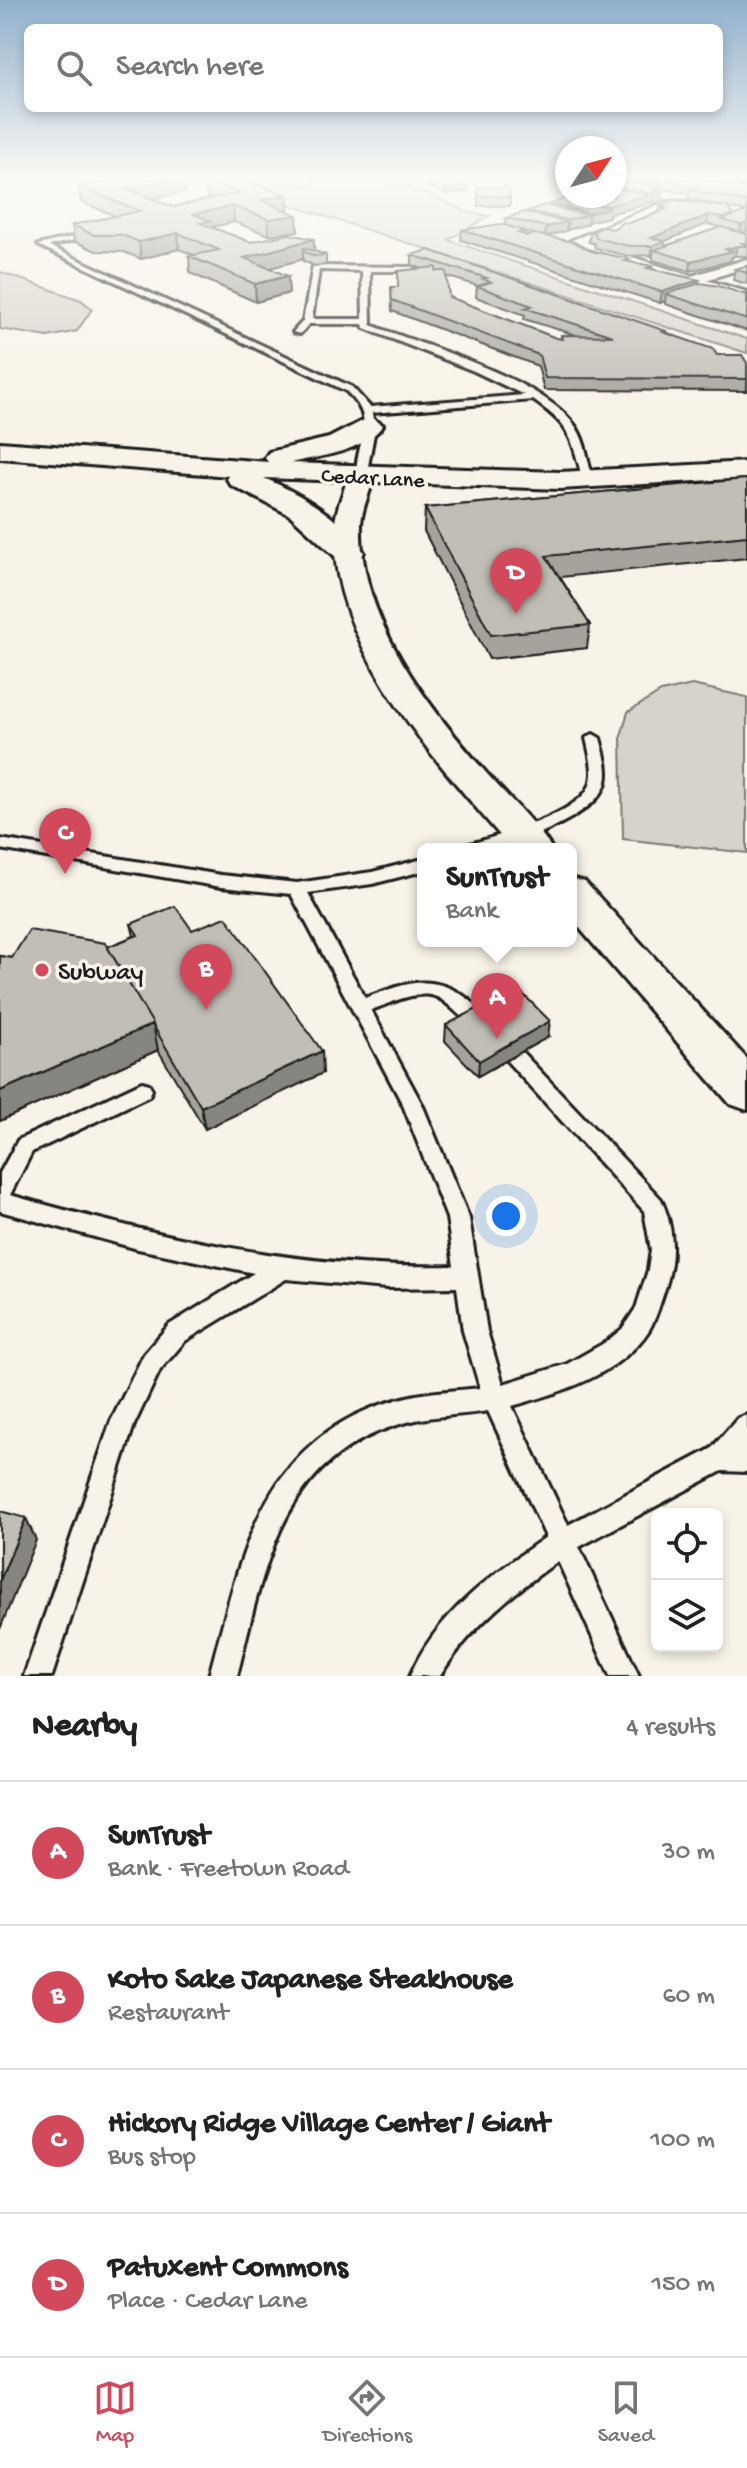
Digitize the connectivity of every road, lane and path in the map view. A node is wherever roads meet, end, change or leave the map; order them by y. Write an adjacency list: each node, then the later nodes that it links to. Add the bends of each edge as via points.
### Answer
1 (68, 257): 12 (lane, via 349,389)
2 (615, 257): 6 (street)
3 (747, 263): 6 (street)
4 (366, 269): 5 (lane); 8 (lane); 9 (lane, via 316,268)
5 (411, 269)
6 (692, 280): 7 (street)
7 (747, 297)
8 (367, 321): 9 (lane); 11 (lane, via 367,326)
9 (307, 322): 10 (lane)
10 (297, 332)
11 (537, 397): 12 (lane); 17 (lane, via 572,427)
12 (370, 417): 14 (main road, via 338,444 305,454); 16 (lane)
13 (0, 450): 14 (main road, Cedar Lane)
14 (202, 465): 16 (main road, Cedar Lane); 18 (main road, via 298,504)
15 (747, 470): 17 (main road, Cedar Lane)
16 (361, 477): 17 (main road, Cedar Lane); 18 (street, via 348,524)
17 (588, 480)
18 (349, 552): 20 (street, via 353,583 391,669 432,731)
19 (593, 738): 20 (lane, via 597,787 586,804)
20 (526, 841)
21 (0, 844): 23 (lane)
22 (417, 867): 23 (lane)
23 (297, 889): 25 (lane)
24 (577, 899): 29 (street)
25 (360, 1007): 26 (lane, via 436,986 455,996); 33 (lane, via 437,1162 458,1218)
26 (481, 1022)
27 (514, 1056): 34 (lane, via 653,1206 662,1228 664,1258 641,1323 616,1348 580,1371)
28 (142, 1090): 30 (lane, via 25,1146)
29 (747, 1091)
30 (0, 1194)
31 (0, 1202): 32 (lane, via 97,1229)
32 (283, 1268): 33 (lane, via 375,1277); 38 (lane, via 177,1333 152,1362 123,1421)
33 (466, 1276): 34 (lane)
34 (495, 1398): 37 (lane); 39 (lane, via 409,1409 362,1426 320,1453 285,1494 260,1544)
35 (747, 1427): 36 (lane)
36 (734, 1458): 37 (lane)
37 (562, 1542): 40 (lane, via 497,1588 441,1648); 41 (lane)
38 (38, 1676)
39 (223, 1676)
40 (424, 1676)
41 (625, 1676)

